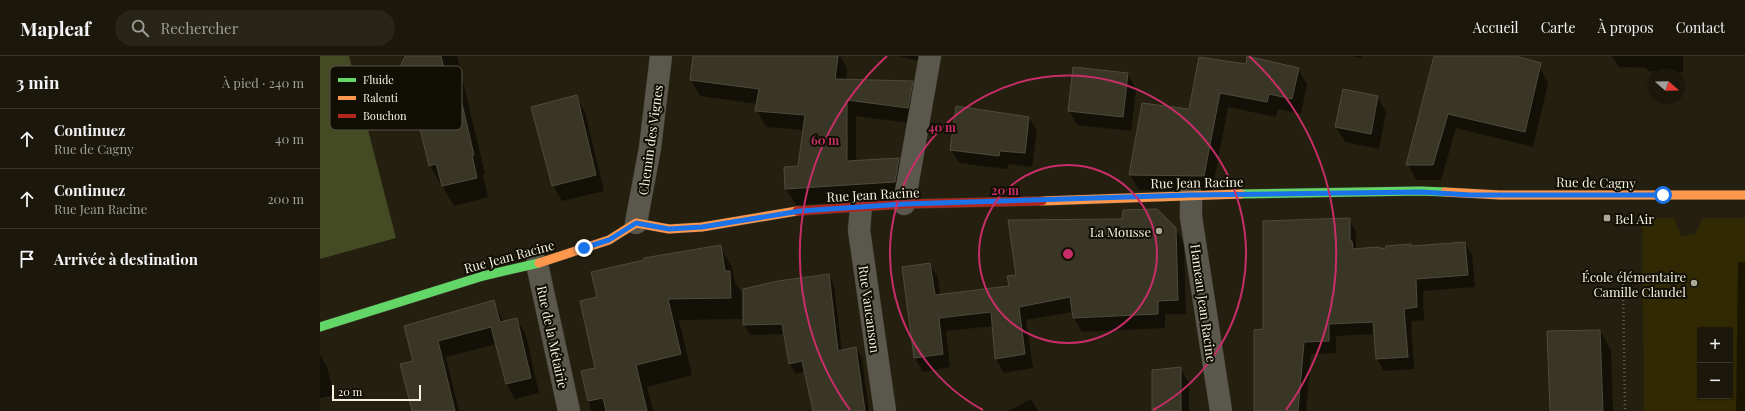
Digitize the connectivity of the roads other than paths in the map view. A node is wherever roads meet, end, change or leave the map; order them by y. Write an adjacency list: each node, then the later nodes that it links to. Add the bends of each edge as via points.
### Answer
1 (661, 56): 8 (street, Chemin des Vignes, via 650,148)
2 (930, 56): 6 (street)
3 (1191, 195): 4 (main road, Rue Jean Racine, via 1421,192); 6 (main road, Rue Jean Racine); 13 (street, Hameau Jean Racine, via 1192,225)
4 (1471, 195): 5 (main road, Rue de Cagny)
5 (1745, 195)
6 (904, 204): 7 (main road, Rue Jean Racine)
7 (861, 207): 8 (main road, Rue Jean Racine, via 800,211 702,227 669,229); 12 (street, Rue Vaucanson, via 859,230)
8 (636, 223): 9 (main road, Rue Jean Racine, via 609,240)
9 (536, 264): 10 (main road, Rue Jean Racine, via 482,276); 11 (street, Rue de la Métairie)
10 (320, 326)
11 (569, 411)
12 (884, 411)
13 (1221, 411)

